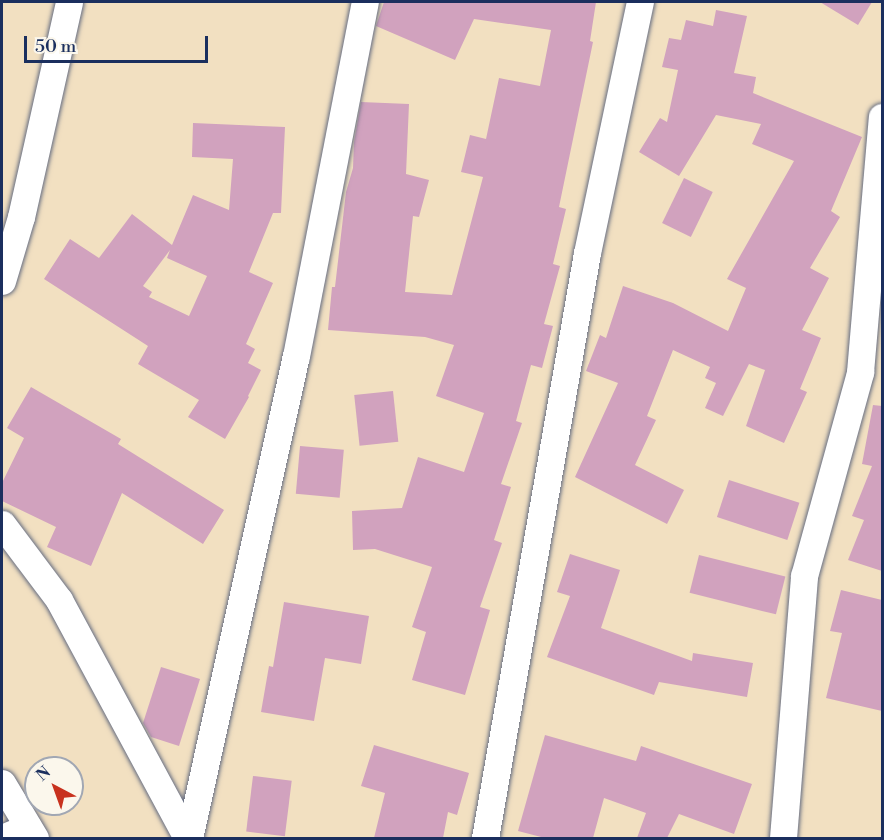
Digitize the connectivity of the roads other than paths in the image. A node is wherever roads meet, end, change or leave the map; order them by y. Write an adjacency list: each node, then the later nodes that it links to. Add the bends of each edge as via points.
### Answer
1 (69, 2): 5 (street, via 21,217)
2 (364, 2): 10 (street, via 296,356)
3 (640, 2): 11 (street, via 587,252)
4 (882, 117): 12 (street, via 860,372 804,576)
5 (2, 281)
6 (2, 524): 10 (street, via 59,600)
7 (2, 783): 8 (street)
8 (32, 833): 9 (street)
9 (2, 838)
10 (188, 838)
11 (485, 838)
12 (783, 838)

